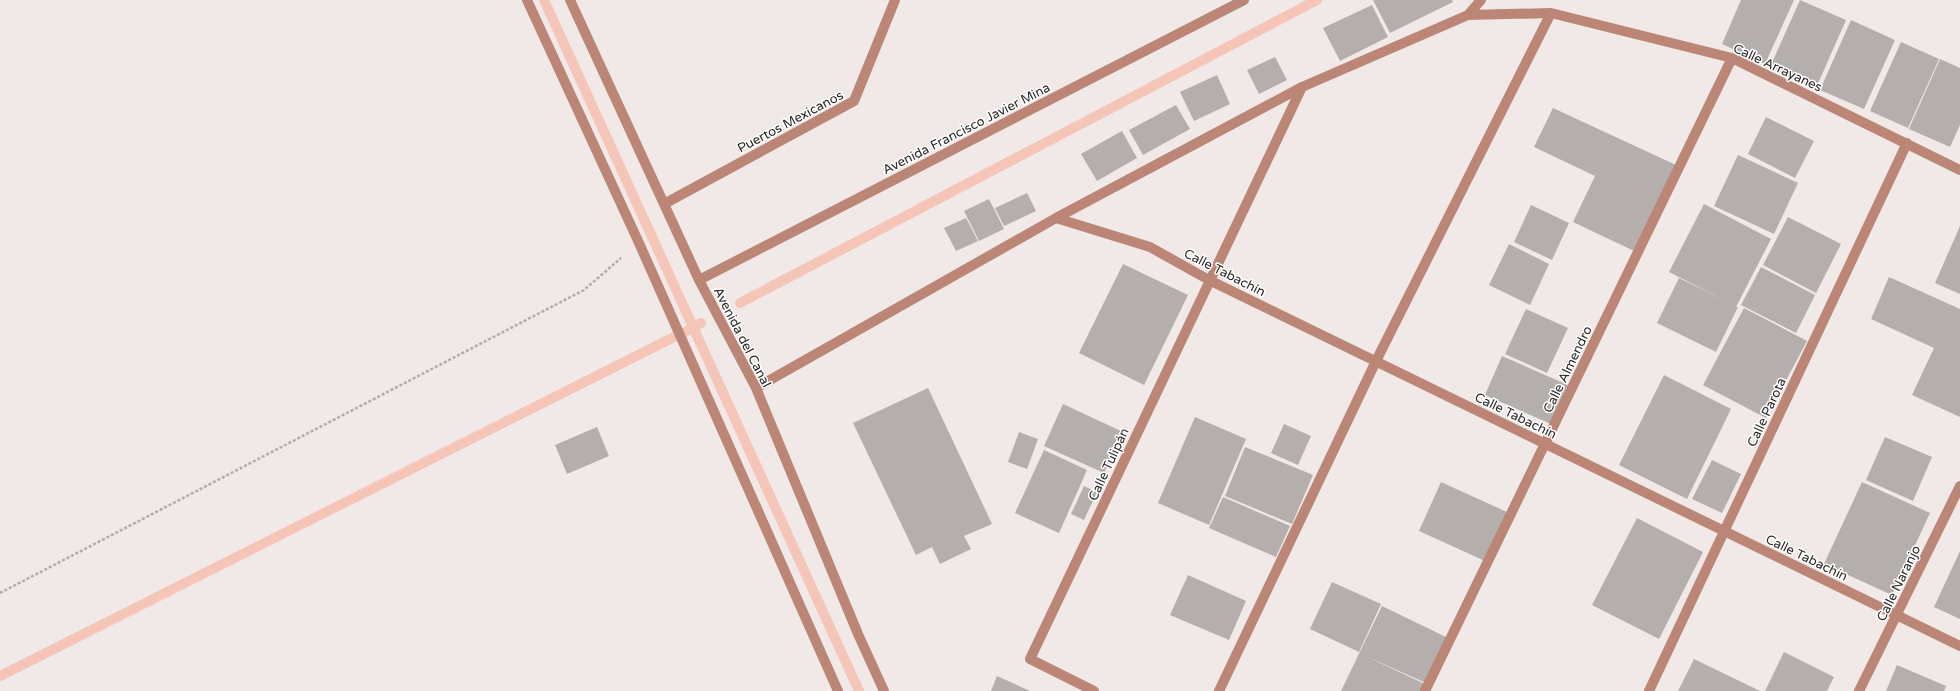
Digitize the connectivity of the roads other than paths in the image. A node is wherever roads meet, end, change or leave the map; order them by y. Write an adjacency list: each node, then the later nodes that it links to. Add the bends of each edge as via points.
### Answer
1 (527, 0): 23 (street, via 639,243)
2 (570, 0): 12 (street, Avenida del Canal)
3 (895, 0): 12 (street, Puertos Mexicanos, via 854,101)
4 (1244, 0): 14 (street, Avenida Francisco Javier Mina)
5 (1481, 0): 7 (street)
6 (1550, 13): 7 (street, Calle Arrayanes); 8 (street, Calle Arrayanes); 16 (street)
7 (1468, 15): 9 (street)
8 (1732, 58): 10 (street, Calle Arrayanes); 18 (street, Calle Almendro)
9 (1302, 87): 13 (street); 15 (street, Calle Tulipán)
10 (1907, 144): 11 (street, Calle Arrayanes); 20 (street, Calle Parota)
11 (1960, 170)
12 (664, 204): 14 (street, Avenida del Canal)
13 (1056, 218): 15 (street, Calle Tabachín, via 1150,247); 17 (street)
14 (699, 280): 17 (street, Avenida del Canal)
15 (1209, 280): 16 (street, Calle Tabachín); 25 (street, Calle Tulipán, via 1030,659)
16 (1376, 361): 18 (street, Calle Tabachín); 26 (street)
17 (756, 388): 24 (street, Avenida del Canal)
18 (1546, 443): 20 (street, Calle Tabachín); 27 (street, Calle Almendro)
19 (1960, 486): 21 (street, Calle Naranjo)
20 (1725, 531): 21 (street, Calle Tabachín); 28 (street, Calle Parota)
21 (1897, 615): 22 (street, Calle Tabachín); 29 (street, Calle Naranjo)
22 (1960, 646)
23 (838, 691)
24 (884, 691)
25 (1094, 691)
26 (1219, 691)
27 (1426, 691)
28 (1649, 691)
29 (1859, 691)

